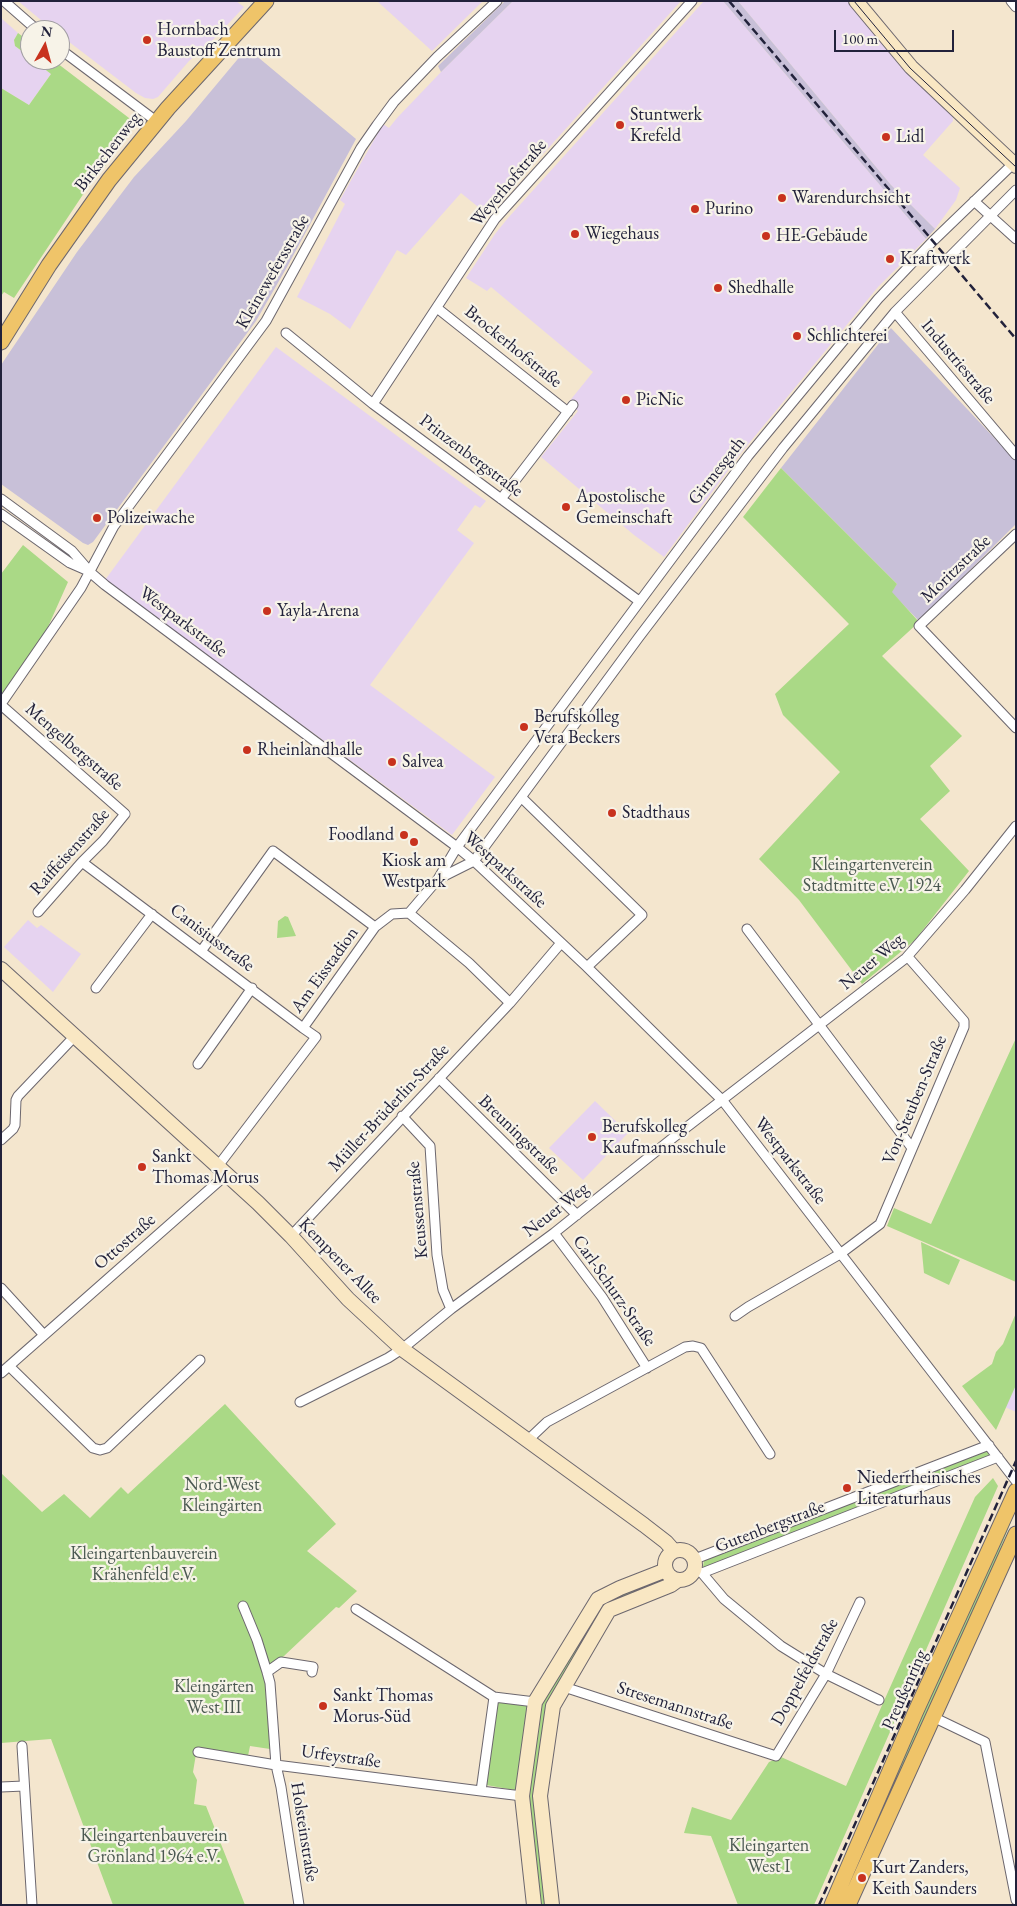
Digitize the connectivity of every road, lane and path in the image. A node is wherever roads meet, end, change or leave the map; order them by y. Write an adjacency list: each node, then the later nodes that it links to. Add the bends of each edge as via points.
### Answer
1 (4, 1): 8 (street)
2 (266, 1): 10 (main road, Birkschenweg)
3 (497, 1): 26 (street, Kleinewefersstraße, via 394,102 377,125 361,148 266,321 114,526)
4 (692, 1): 16 (street, Weyerhofstraße, via 495,219)
5 (856, 1): 11 (street, via 911,67)
6 (1011, 1): 7 (street)
7 (1016, 7)
8 (26, 20)
9 (70, 56): 10 (street)
10 (156, 121): 19 (main road, Birkschenweg, via 108,180)
11 (1015, 163): 13 (street, Girmesgath)
12 (1016, 190): 14 (street)
13 (974, 201): 14 (street); 27 (street, Girmesgath, via 878,299 748,456)
14 (989, 216): 15 (street); 17 (street)
15 (1016, 239)
16 (437, 308): 20 (street, Weyerhofstraße); 23 (street, Brockerhofstraße, via 571,409)
17 (895, 312): 21 (street, Industriestraße); 30 (street, via 783,448)
18 (286, 333): 20 (street, Prinzenbergstraße)
19 (1, 342)
20 (373, 404): 23 (street, Prinzenbergstraße)
21 (1016, 455)
22 (1, 498): 26 (street, Westparkstraße, via 72,551)
23 (502, 499): 27 (street, Prinzenbergstraße)
24 (1, 514): 26 (street, Westparkstraße, via 70,563)
25 (1016, 534): 29 (street, Moritzstraße, via 919,626)
26 (91, 573): 28 (street, Kleinewefersstraße); 33 (street, Westparkstraße)
27 (639, 601): 33 (street, Girmesgath)
28 (1, 704): 31 (street, Mengelbergstraße)
29 (1016, 728)
30 (521, 797): 34 (street); 45 (street, via 642,915)
31 (126, 814): 35 (street, Raiffeisenstraße)
32 (1016, 826): 44 (street, Neuer Weg)
33 (457, 847): 34 (street, Westparkstraße); 36 (street)
34 (474, 861): 36 (street); 42 (street, Westparkstraße)
35 (82, 862): 37 (street, Raiffeisenstraße); 39 (street, Canisiusstraße)
36 (438, 879): 38 (street)
37 (38, 912)
38 (409, 913): 40 (street, Am Eisstadion, via 392,914); 49 (street, via 470,963)
39 (152, 914): 43 (street, Canisiusstraße); 47 (street, Canisiusstraße)
40 (375, 927): 43 (street, via 273,851); 51 (street, Am Eisstadion)
41 (747, 929): 50 (street)
42 (561, 943): 45 (street, Westparkstraße); 49 (street, Müller-Brüderlin-Straße)
43 (202, 950): 48 (street, Canisiusstraße)
44 (908, 957): 50 (street, Neuer Weg); 58 (street, Von-Steuben-Straße, via 964,1021)
45 (587, 966): 55 (street, Westparkstraße)
46 (1, 969): 52 (street, Kempener Allee)
47 (96, 988)
48 (252, 988): 51 (street, Canisiusstraße); 53 (street, Canisiusstraße)
49 (510, 1003): 54 (street, Müller-Brüderlin-Straße)
50 (820, 1026): 55 (street, Neuer Weg); 58 (street)
51 (303, 1028): 59 (street, Am Eisstadion, via 316,1037)
52 (74, 1037): 57 (street, via 18,1096 15,1125); 59 (street, Kempener Allee)
53 (198, 1064)
54 (438, 1078): 56 (street, Müller-Brüderlin-Straße); 60 (street, Breuningstraße)
55 (723, 1101): 60 (street, Neuer Weg); 63 (street, Westparkstraße)
56 (402, 1116): 62 (street, Müller-Brüderlin-Straße); 65 (street, Keussenstraße, via 430,1146 437,1255 443,1290)
57 (1, 1140)
58 (912, 1148): 63 (street, Von-Steuben-Straße, via 880,1224)
59 (222, 1170): 62 (street, Kempener Allee); 67 (street, Ottostraße, via 219,1181)
60 (577, 1215): 61 (street, Neuer Weg)
61 (554, 1233): 65 (street, Neuer Weg); 71 (street, Carl-Schurz-Straße, via 602,1297)
62 (292, 1236): 68 (street, Kempener Allee, via 348,1299)
63 (840, 1254): 66 (street); 75 (street, Westparkstraße)
64 (1, 1288): 67 (street)
65 (451, 1310): 68 (street, Neuer Weg)
66 (735, 1316)
67 (44, 1335): 70 (street, Ottostraße)
68 (402, 1349): 73 (street, Neuer Weg); 74 (street, Kempener Allee)
69 (200, 1360): 70 (street, via 106,1448 100,1450 93,1448)
70 (9, 1366): 72 (street, Ottostraße)
71 (647, 1368): 74 (street, Carl-Schurz-Straße, via 547,1422); 76 (street, Carl-Schurz-Straße, via 685,1347 701,1348)
72 (1, 1373)
73 (300, 1402)
74 (528, 1440): 82 (street, Kempener Allee, via 644,1525)
75 (989, 1445): 77 (street, Westparkstraße); 83 (street, Gutenbergstraße)
76 (770, 1454)
77 (998, 1457): 78 (street, Westparkstraße); 83 (street, Gutenbergstraße)
78 (1016, 1480)
79 (1016, 1491): 112 (main road, Preußenring)
80 (1016, 1534): 81 (main road, Preußenring)
81 (1012, 1550): 97 (main road, Preußenring)
82 (674, 1551): 83 (street, via 687,1551); 84 (street, via 666,1560)
83 (697, 1568): 85 (street, via 689,1578); 91 (street, via 724,1599 761,1630)
84 (666, 1570): 85 (street); 95 (street, via 598,1599)
85 (678, 1580): 92 (street, via 609,1610)
86 (860, 1602): 91 (street, Doppelfeldstraße)
87 (244, 1606): 89 (street, Holsteinstraße)
88 (356, 1608): 93 (street)
89 (267, 1672): 90 (street, via 281,1662 313,1667); 101 (street, Holsteinstraße)
90 (312, 1672)
91 (826, 1674): 94 (street); 100 (street, Doppelfeldstraße)
92 (564, 1687): 96 (street); 100 (street, Stresemannstraße)
93 (494, 1697): 95 (street); 104 (street)
94 (879, 1700)
95 (535, 1702): 96 (street); 105 (street)
96 (553, 1706): 106 (street)
97 (933, 1717): 107 (street, via 985,1742); 113 (main road, Preußenring)
98 (22, 1746): 102 (street)
99 (198, 1752): 101 (street, Urfeystraße)
100 (776, 1756)
101 (276, 1765): 104 (street, Urfeystraße); 109 (street, Holsteinstraße)
102 (24, 1786): 103 (street); 108 (street)
103 (1, 1787)
104 (481, 1791): 105 (street, Urfeystraße)
105 (522, 1796): 106 (street); 110 (street)
106 (540, 1796): 111 (street)
107 (1016, 1900)
108 (32, 1905)
109 (299, 1905)
110 (534, 1905)
111 (552, 1905)
112 (832, 1905)
113 (848, 1905)

